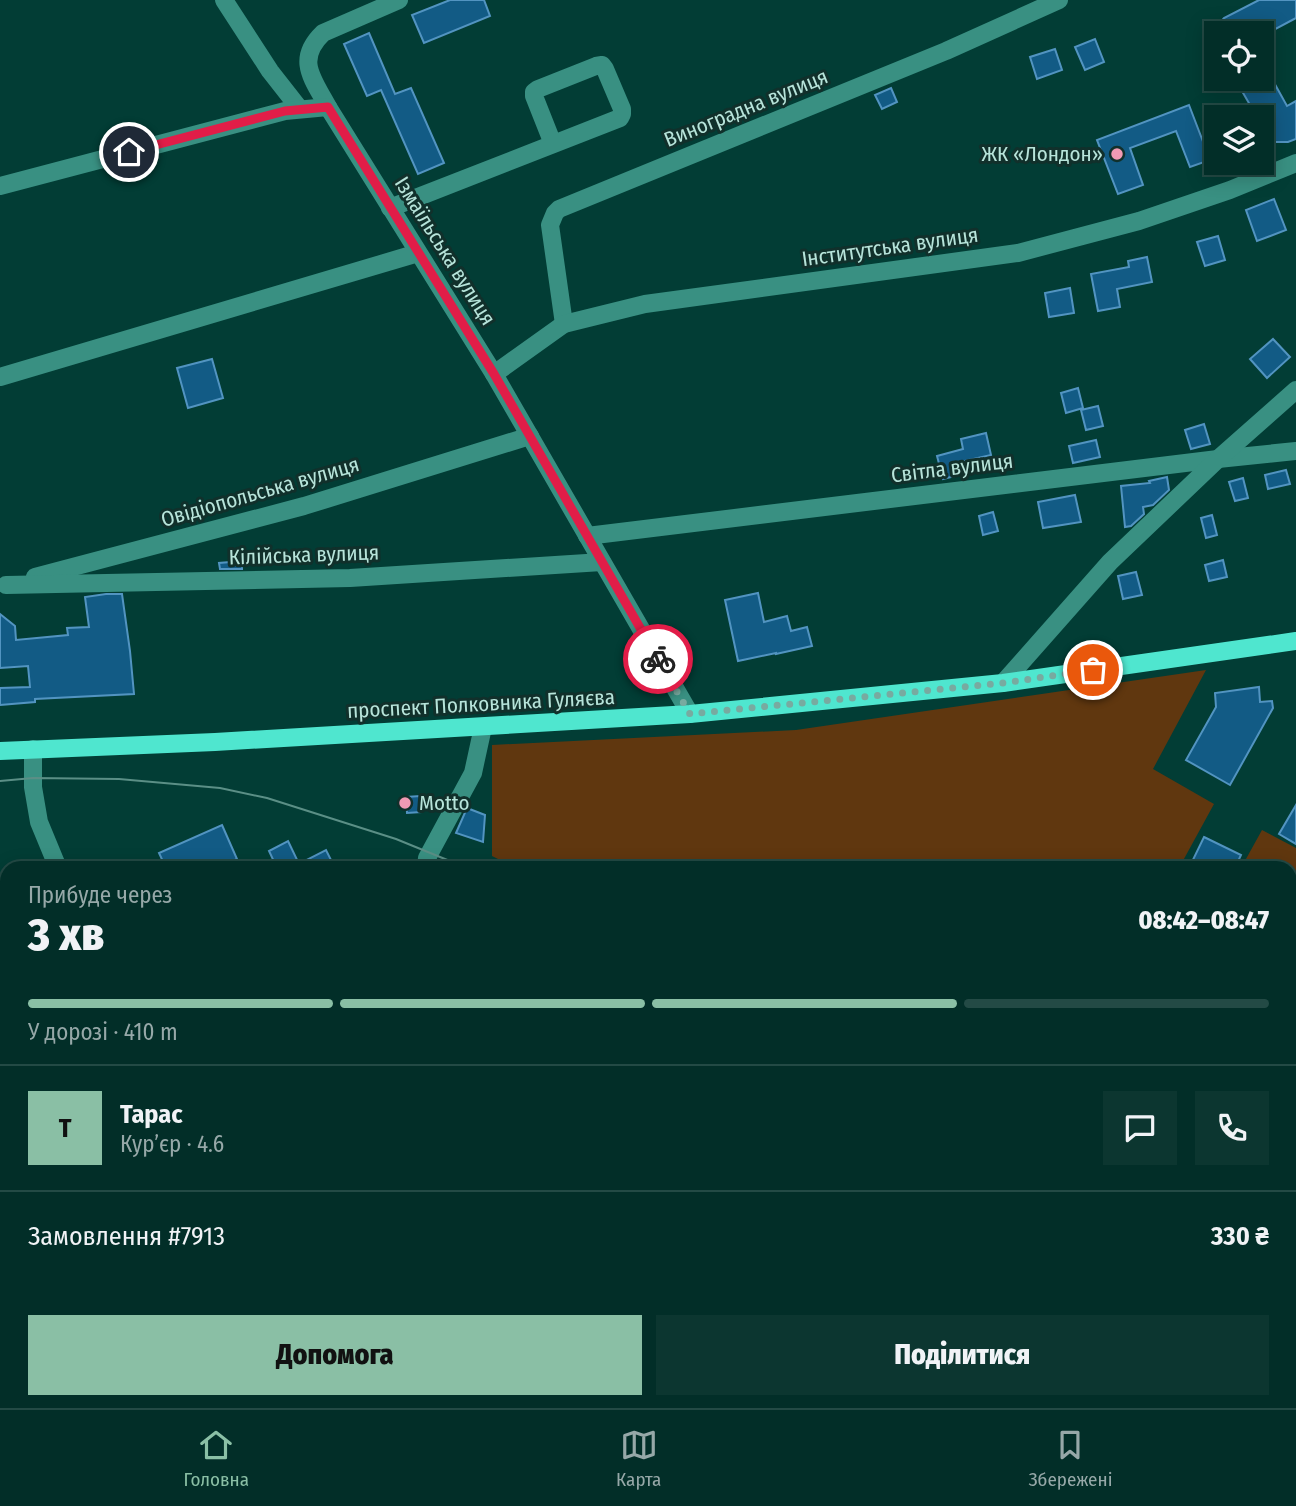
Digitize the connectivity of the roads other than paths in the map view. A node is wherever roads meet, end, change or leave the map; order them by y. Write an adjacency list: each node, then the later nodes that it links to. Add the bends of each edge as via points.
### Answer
1 (224, 0): 5 (street)
2 (398, 0): 4 (street, Ізмаїльська вулиця, via 323,33 310,49 308,70)
3 (1059, 0): 11 (street, Виноградна вулиця, via 559,209 550,225)
4 (328, 107): 5 (street); 9 (street, Ізмаїльська вулиця)
5 (299, 108): 8 (street)
6 (553, 144): 6 (street, via 534,92 602,65 622,109 620,118); 9 (street)
7 (1296, 163): 11 (street, Інститутська вулиця, via 1139,221 1018,253 645,304)
8 (0, 187)
9 (390, 208): 10 (street, Ізмаїльська вулиця)
10 (418, 253): 12 (street, Ізмаїльська вулиця); 13 (street)
11 (564, 324): 12 (street, Інститутська вулиця)
12 (494, 374): 15 (street, Ізмаїльська вулиця)
13 (0, 377)
14 (1296, 390): 17 (street)
15 (530, 436): 18 (street, Ізмаїльська вулиця); 20 (street, Овідіопольська вулиця, via 304,506)
16 (1296, 451): 17 (street, Світла вулиця)
17 (1219, 459): 18 (street, Світла вулиця); 22 (street, via 1110,562)
18 (587, 536): 19 (street, Ізмаїльська вулиця)
19 (602, 562): 20 (street, Кілійська вулиця, via 350,578); 23 (street, Ізмаїльська вулиця)
20 (3, 585)
21 (1296, 641): 22 (main road, проспект Полковника Гуляєва)
22 (1003, 683): 23 (main road, проспект Полковника Гуляєва)
23 (690, 714): 24 (main road, проспект Полковника Гуляєва)
24 (483, 727): 25 (main road, проспект Полковника Гуляєва); 28 (street, via 473,773)
25 (33, 749): 26 (main road, проспект Полковника Гуляєва); 27 (street, via 39,822)
26 (0, 751)
27 (55, 861)
28 (427, 861)

